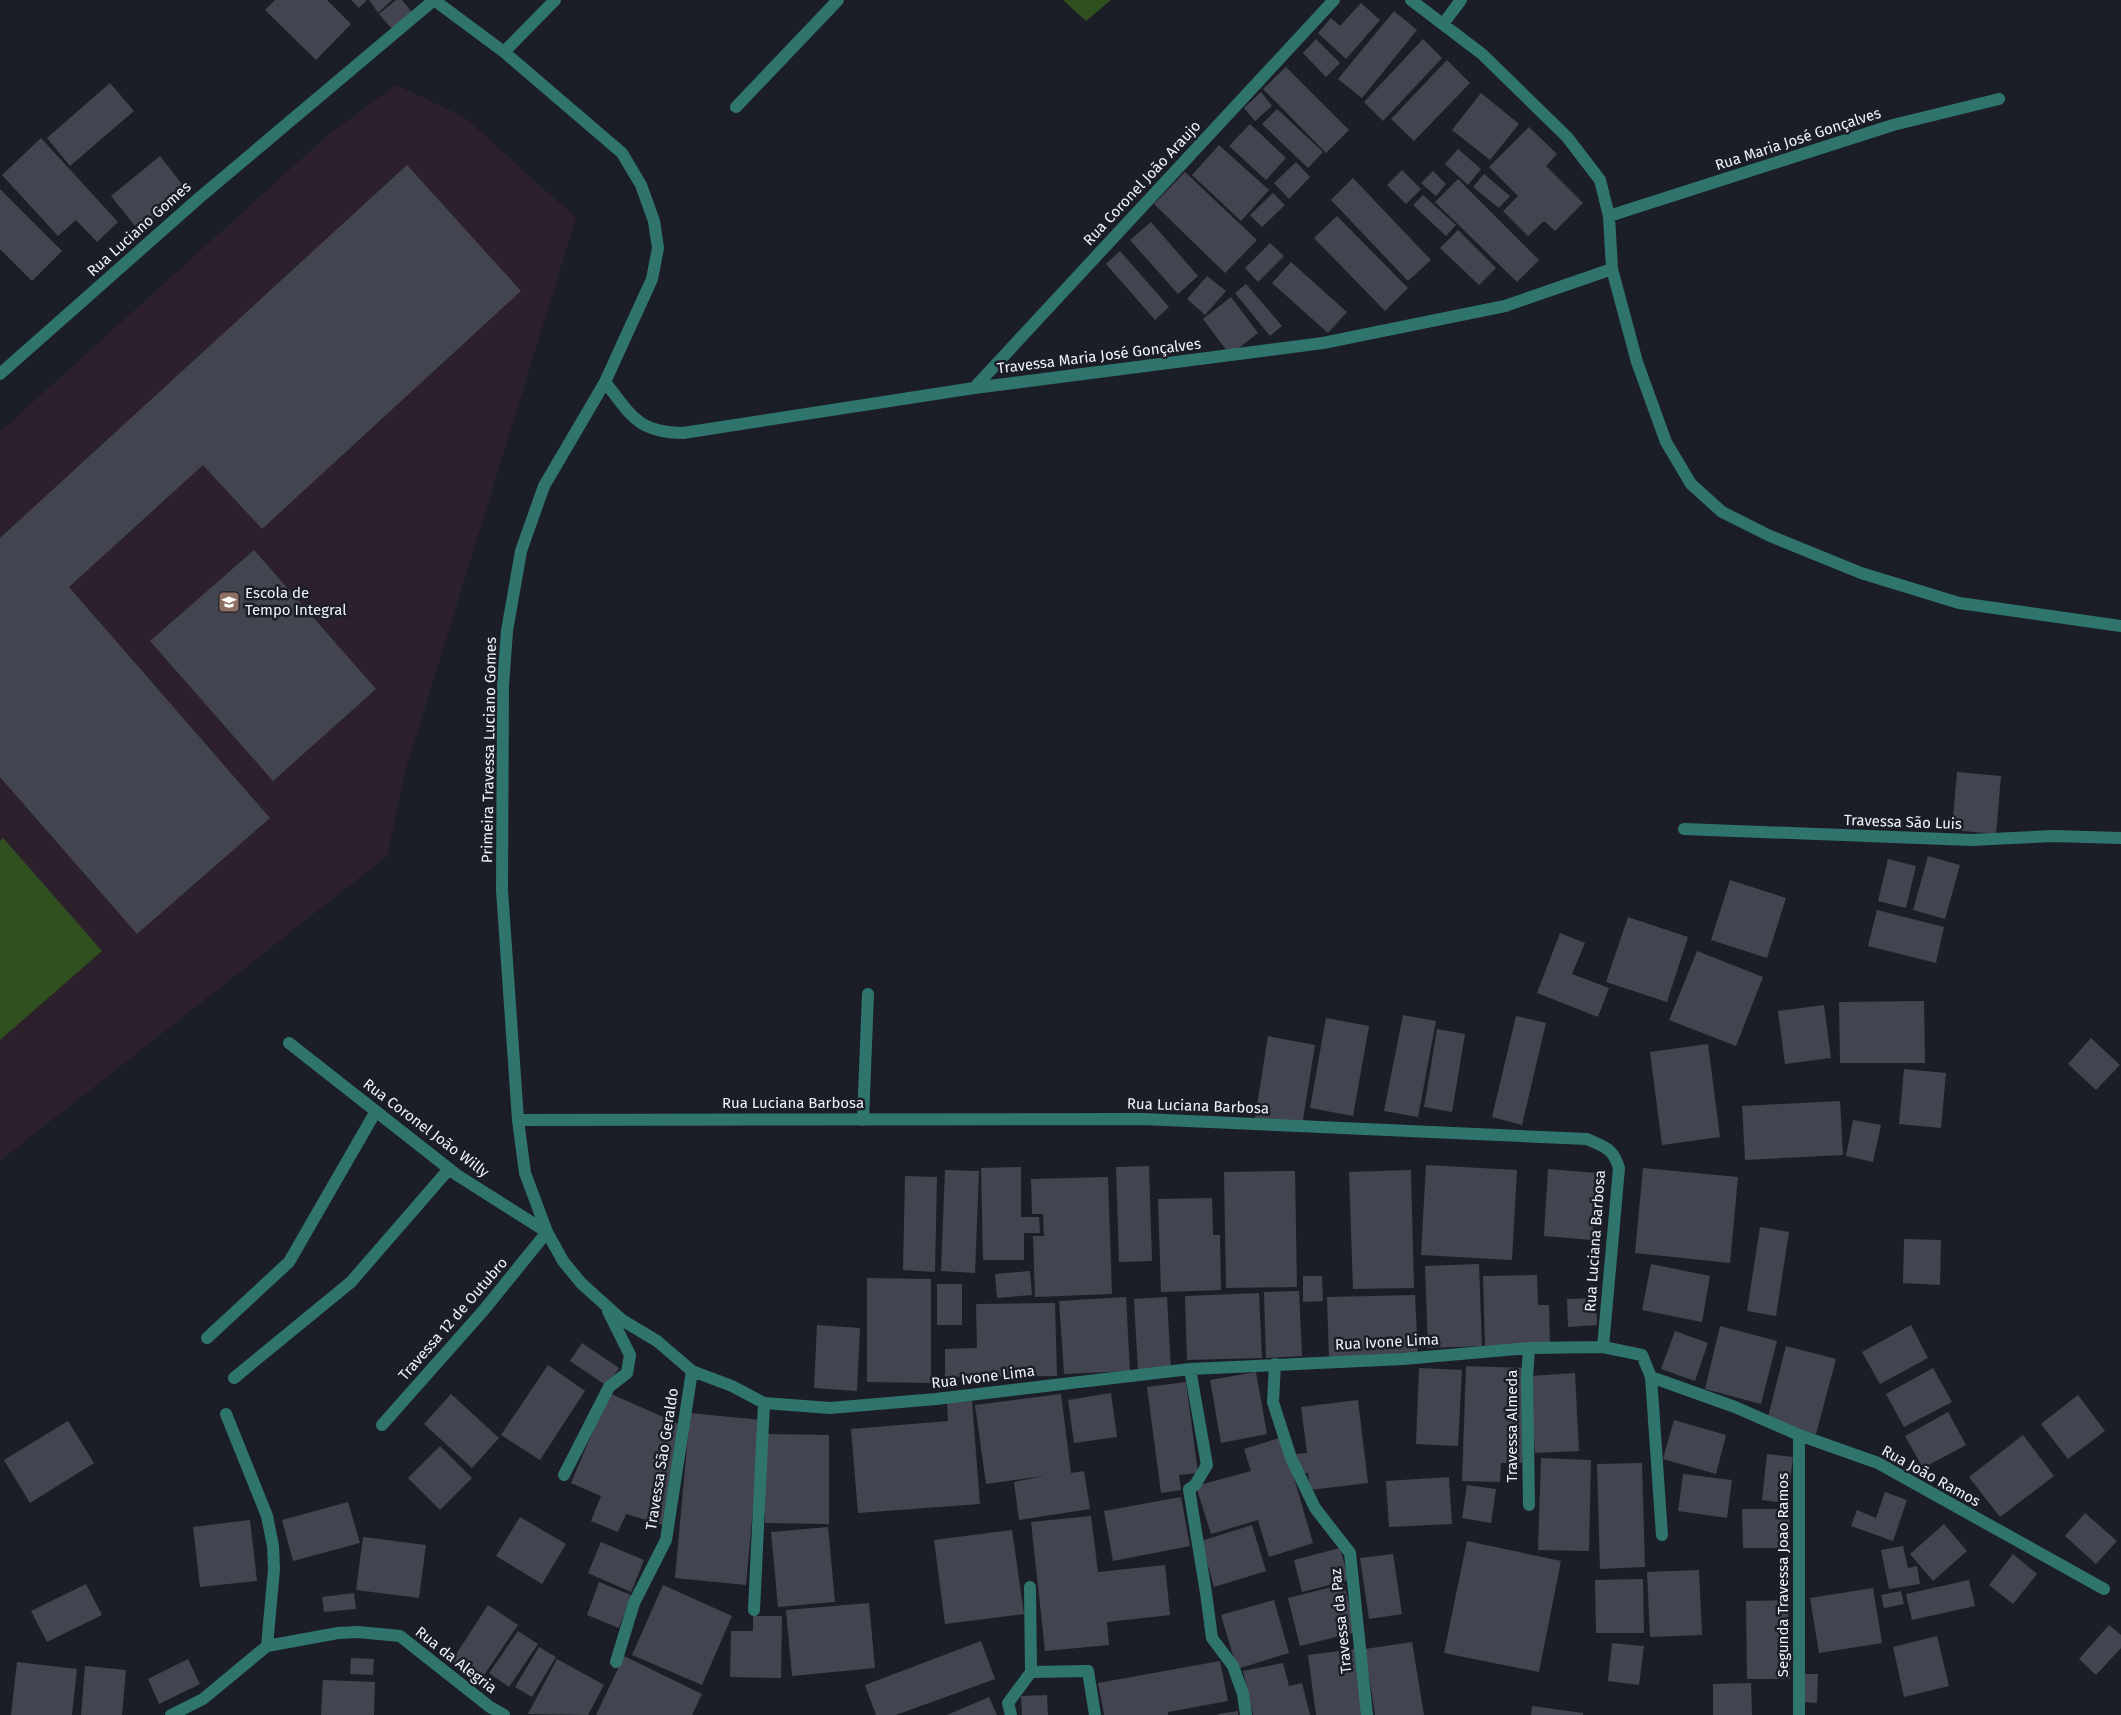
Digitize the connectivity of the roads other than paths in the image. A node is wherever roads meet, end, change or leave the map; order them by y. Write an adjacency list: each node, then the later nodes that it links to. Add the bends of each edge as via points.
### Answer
1 (434, 0): 8 (street, Primeira Travessa Luciano Gomes); 13 (street, Rua Luciano Gomes, via 199,198)
2 (555, 0): 8 (street)
3 (838, 0): 10 (street)
4 (1334, 0): 15 (street, Rua Coronel João Araujo)
5 (1411, 0): 7 (street)
6 (1460, 0): 7 (street)
7 (1443, 24): 11 (street, via 1482,54 1567,137 1600,180)
8 (504, 52): 14 (street, Primeira Travessa Luciano Gomes, via 622,153 641,185 654,221 658,248 652,279)
9 (1999, 99): 11 (street, Rua Maria José Gonçalves, via 1893,125)
10 (736, 107)
11 (1609, 216): 12 (street)
12 (1612, 269): 15 (street, Travessa Maria José Gonçalves, via 1505,306 1322,343); 16 (street, via 1637,362 1666,442 1691,484 1722,512 1770,536 1861,573 1959,602)
13 (0, 374)
14 (605, 382): 15 (street, Travessa Maria José Gonçalves, via 632,416 646,427 662,433); 22 (street, Primeira Travessa Luciano Gomes, via 544,486 521,551 507,631 502,890)
15 (974, 388)
16 (2121, 626)
17 (1684, 829): 18 (street, Travessa São Luis, via 1971,840 2053,836)
18 (2121, 838)
19 (868, 994): 23 (street)
20 (289, 1043): 21 (street, Rua Coronel João Willy)
21 (376, 1111): 24 (street, Rua Coronel João Willy); 27 (street, via 289,1262)
22 (518, 1120): 23 (street, Rua Luciana Barbosa); 25 (street, Rua Ivone Lima, via 525,1173)
23 (863, 1120): 28 (street, Rua Luciana Barbosa, via 1143,1119 1587,1139 1616,1156 1619,1168)
24 (449, 1169): 25 (street, Rua Coronel João Willy); 34 (street, via 351,1282)
25 (547, 1232): 26 (street, Rua Ivone Lima, via 581,1284); 37 (street, Travessa 12 de Outubro, via 483,1311)
26 (602, 1300): 32 (street, Rua Ivone Lima, via 622,1320 657,1341); 39 (street, via 630,1355 627,1373 609,1387)
27 (207, 1338)
28 (1603, 1347): 29 (street, Rua Ivone Lima); 33 (street, via 1642,1355)
29 (1529, 1348): 30 (street, Rua Ivone Lima, via 1403,1359); 40 (street, Travessa Almeda)
30 (1275, 1364): 31 (street, Rua Ivone Lima); 53 (street, Travessa da Paz, via 1273,1402 1290,1458 1315,1508 1350,1553)
31 (1190, 1369): 35 (street, Rua Ivone Lima, via 882,1404 830,1408); 52 (street, via 1207,1465 1189,1489 1212,1638 1233,1666)
32 (692, 1371): 35 (street, Rua Ivone Lima, via 732,1386); 46 (street, Travessa São Geraldo, via 666,1540 634,1603)
33 (1651, 1377): 38 (street, Rua João Ramos, via 1735,1407); 41 (street)
34 (234, 1378)
35 (764, 1403): 44 (street)
36 (226, 1414): 45 (street, via 267,1516 273,1546 274,1569)
37 (382, 1425)
38 (1799, 1435): 43 (street, Rua João Ramos, via 1878,1463); 54 (street, Segunda Travessa Joao Ramos)
39 (564, 1475)
40 (1529, 1505)
41 (1662, 1535)
42 (1030, 1587): 47 (street)
43 (2104, 1589)
44 (754, 1610)
45 (266, 1646): 48 (street, Rua da Alegria, via 203,1699); 49 (street, Rua da Alegria, via 338,1633 400,1636)
46 (616, 1662)
47 (1031, 1672): 50 (street, via 1008,1703); 51 (street, via 1088,1671)
48 (172, 1715)
49 (504, 1715)
50 (1011, 1715)
51 (1095, 1715)
52 (1246, 1715)
53 (1367, 1715)
54 (1798, 1715)

